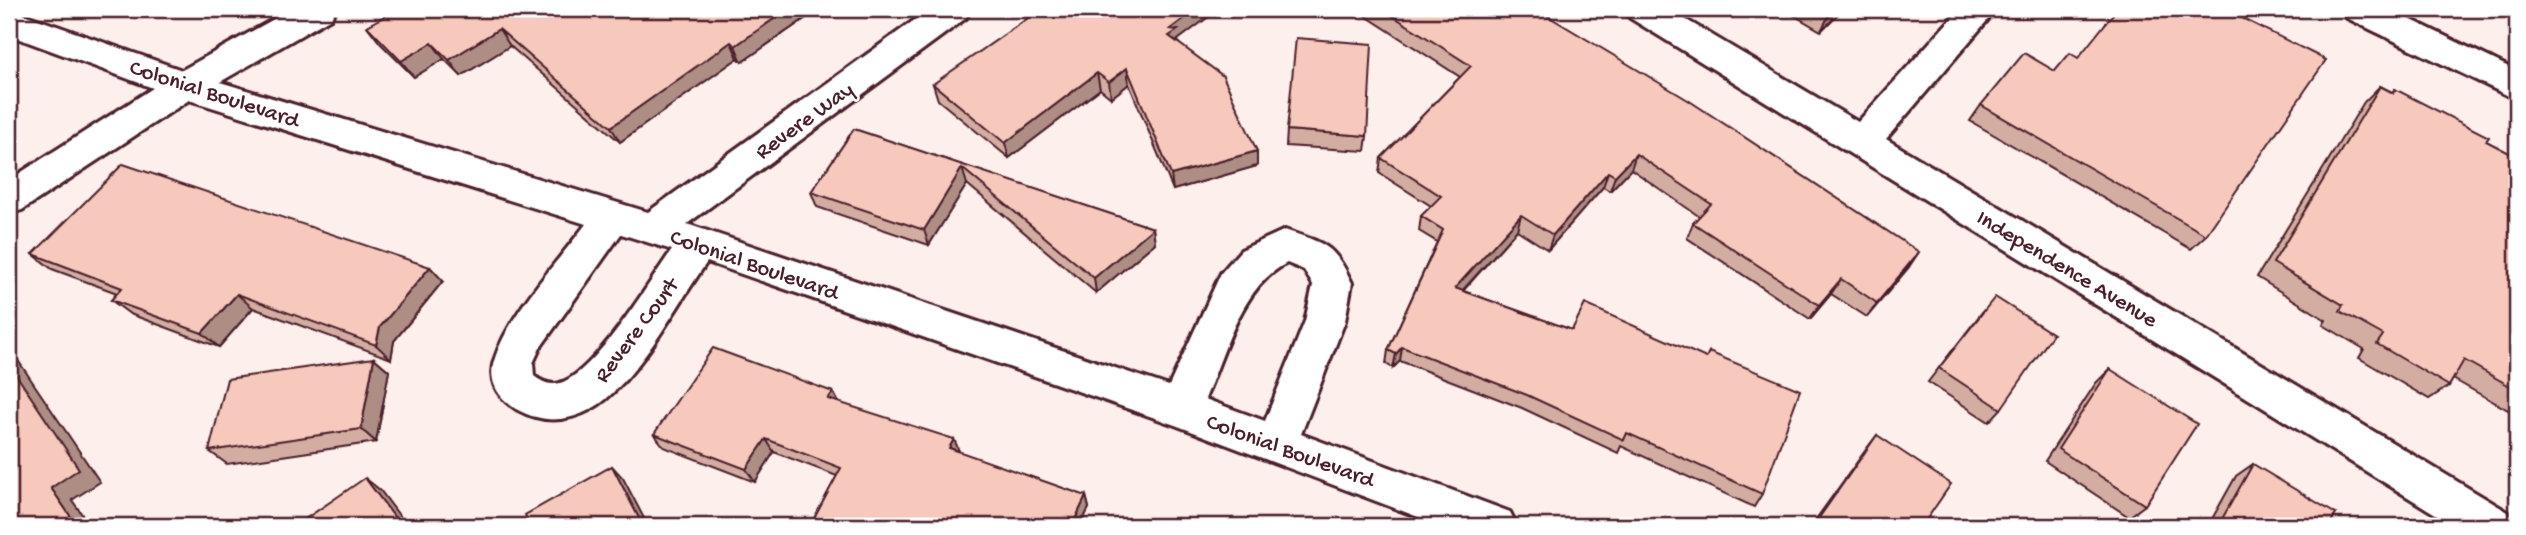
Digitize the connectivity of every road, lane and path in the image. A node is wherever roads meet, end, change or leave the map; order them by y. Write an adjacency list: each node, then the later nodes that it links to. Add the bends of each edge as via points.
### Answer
1 (319, 9): 7 (street)
2 (954, 9): 12 (street, Revere Way)
3 (1642, 9): 9 (street, Independence Avenue)
4 (1980, 9): 9 (street)
5 (2358, 9): 8 (street)
6 (9, 22): 7 (street, Colonial Boulevard)
7 (185, 85): 10 (street); 11 (street, Colonial Boulevard)
8 (2517, 87)
9 (1862, 142): 17 (street, Independence Avenue)
10 (9, 199)
11 (613, 216): 12 (street, Colonial Boulevard); 13 (street, Revere Court, via 525,337 513,363 514,386 530,399 550,403 581,395 606,375)
12 (652, 229): 13 (street, Colonial Boulevard)
13 (699, 243): 14 (street, Colonial Boulevard)
14 (1180, 408): 15 (street, Colonial Boulevard); 15 (street, via 1235,285 1255,261 1285,246 1318,259 1333,283 1325,321)
15 (1277, 443): 16 (street, Colonial Boulevard)
16 (1495, 526)
17 (2493, 526)

